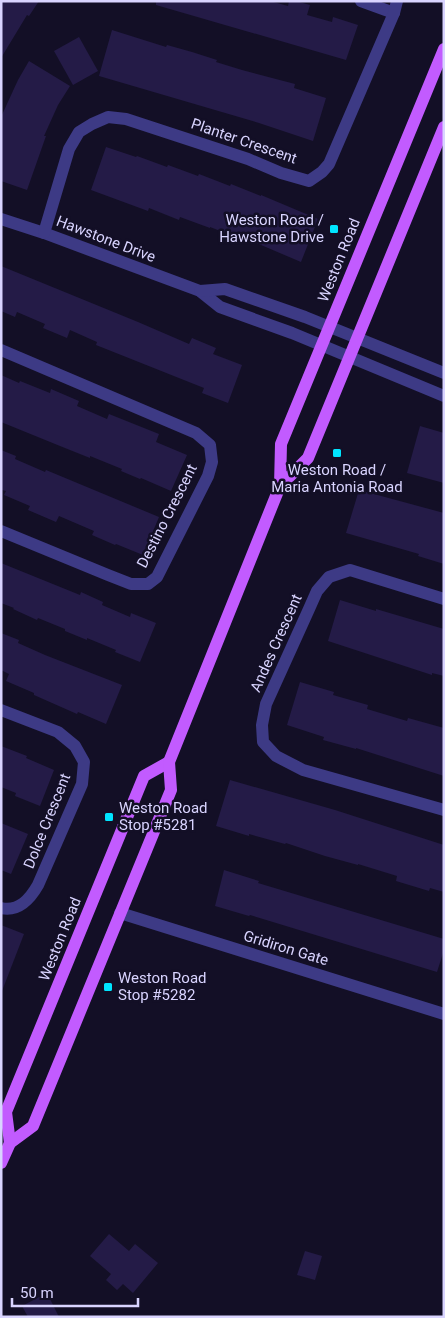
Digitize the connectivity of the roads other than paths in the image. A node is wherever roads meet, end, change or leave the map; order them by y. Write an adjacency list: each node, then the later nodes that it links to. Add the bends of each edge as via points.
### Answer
1 (361, 1): 2 (street)
2 (396, 7): 6 (street, Planter Crescent, via 329,164 309,181 126,119 108,117 79,132 69,149)
3 (444, 49): 8 (main road, Weston Road)
4 (444, 127): 9 (main road, Weston Road)
5 (1, 219): 6 (street, Hawstone Drive)
6 (44, 233): 7 (street, Hawstone Drive)
7 (200, 291): 8 (street, Hawstone Drive, via 225,289); 10 (street, Hawstone Drive, via 220,308)
8 (329, 327): 9 (street, Hawstone Drive); 10 (main road, Weston Road)
9 (357, 339): 12 (main road, Weston Road); 13 (street, Hawstone Drive)
10 (322, 346): 12 (street, Hawstone Drive); 15 (main road, Weston Road, via 281,444)
11 (1, 350): 16 (street, Destino Crescent, via 196,433 210,445 212,462 157,577 148,584 131,584)
12 (350, 358): 14 (street, Hawstone Drive); 15 (main road, Weston Road, via 308,458)
13 (444, 373)
14 (444, 396)
15 (280, 486): 19 (main road, Weston Road)
16 (1, 530)
17 (444, 599): 20 (street, Andes Crescent, via 350,570 329,577 317,591 266,704 262,725 264,742 276,756 303,770)
18 (1, 710): 21 (street, Dolce Crescent, via 58,732 75,746 84,762 82,784 38,885 20,906)
19 (170, 762): 22 (main road, Weston Road, via 171,790); 24 (main road, Weston Road, via 144,776 6,1112)
20 (444, 810)
21 (1, 908)
22 (120, 914): 23 (street, Gridiron Gate); 24 (main road, Weston Road, via 33,1126)
23 (444, 1014)
24 (10, 1143): 25 (main road, Weston Road)
25 (1, 1163)

